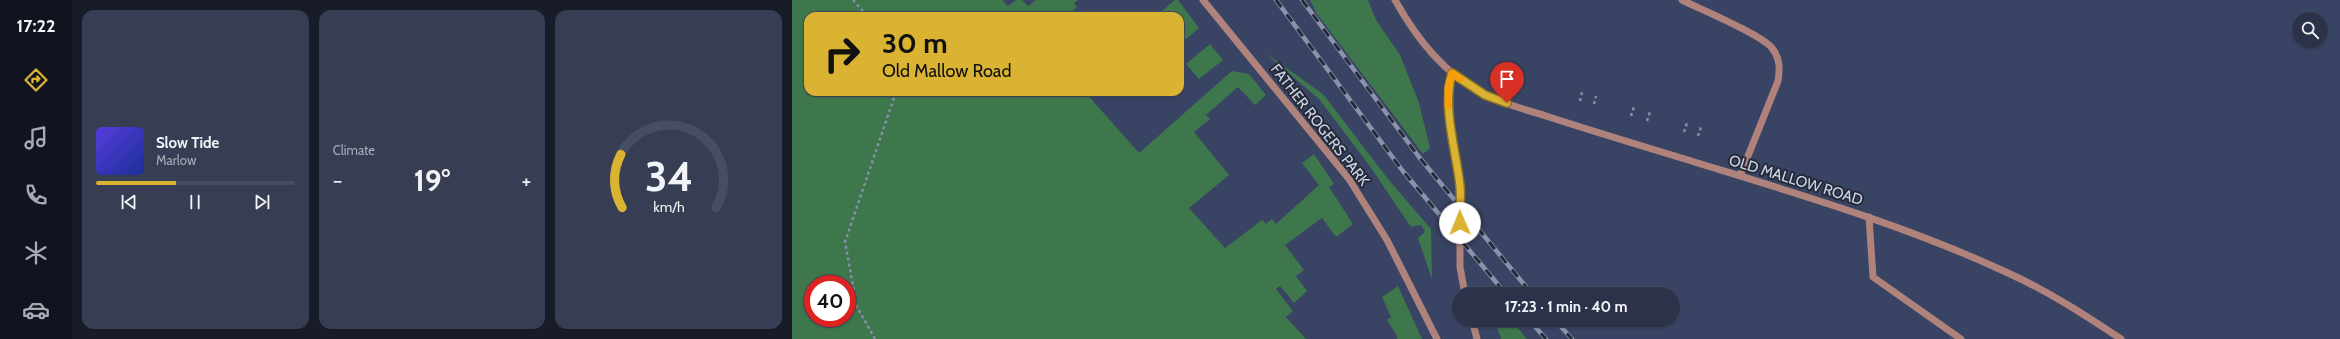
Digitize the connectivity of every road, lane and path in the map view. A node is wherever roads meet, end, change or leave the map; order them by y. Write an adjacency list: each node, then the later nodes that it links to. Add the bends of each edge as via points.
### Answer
1 (853, 0): 5 (path)
2 (1203, 0): 25 (street, FATHER ROGERS PARK, via 1349,179 1387,240)
3 (1395, 0): 6 (street, OLD MALLOW ROAD, via 1418,37 1435,58)
4 (1682, 0): 20 (street, via 1766,42 1777,56 1780,72 1778,81)
5 (864, 12)
6 (1452, 73): 20 (street, OLD MALLOW ROAD, via 1485,95); 22 (street, via 1448,87 1448,104 1460,188 1460,267)
7 (1582, 92): 10 (path)
8 (895, 96): 24 (path, via 844,242 857,307)
9 (1596, 96): 11 (path)
10 (1580, 101)
11 (1594, 104)
12 (1634, 107): 14 (path)
13 (1650, 112): 15 (path)
14 (1631, 116)
15 (1647, 121)
16 (1687, 123): 18 (path)
17 (1701, 127): 19 (path)
18 (1684, 132)
19 (1698, 136)
20 (1740, 176): 21 (street, OLD MALLOW ROAD)
21 (1869, 217): 27 (street, via 1873,277); 28 (street, OLD MALLOW ROAD, via 2009,273 2073,308)
22 (1464, 287)
23 (1474, 327): 26 (street)
24 (875, 339)
25 (1437, 339)
26 (1477, 339)
27 (1961, 339)
28 (2121, 339)

